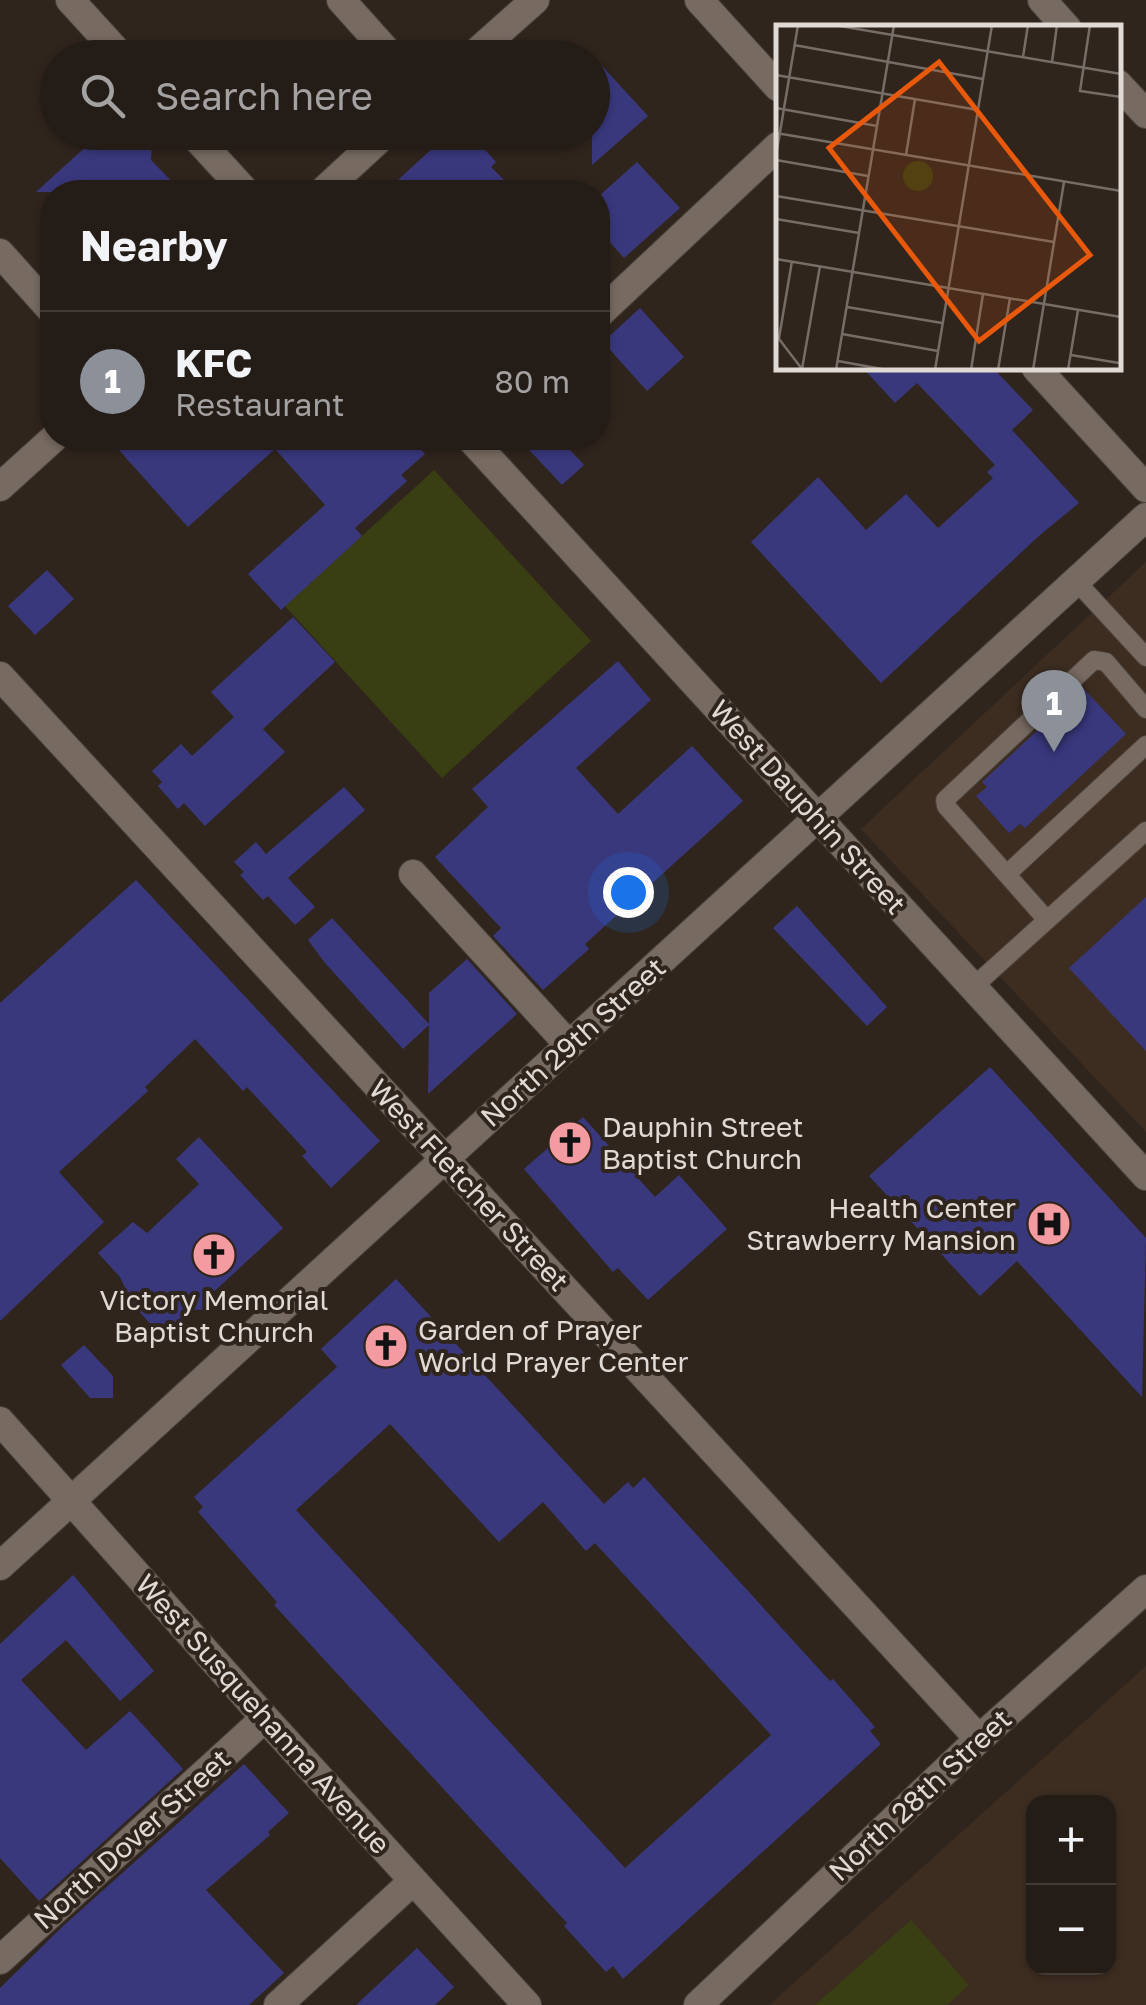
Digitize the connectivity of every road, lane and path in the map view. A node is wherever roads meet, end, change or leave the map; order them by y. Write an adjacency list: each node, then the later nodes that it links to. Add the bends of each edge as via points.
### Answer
1 (70, 0): 7 (street)
2 (341, 0): 8 (street)
3 (535, 0): 9 (street)
4 (699, 0): 10 (street)
5 (1042, 0): 6 (street)
6 (1064, 25)
7 (107, 40)
8 (377, 40)
9 (490, 40)
10 (776, 85)
11 (1121, 87): 12 (street)
12 (1146, 114)
13 (776, 148): 20 (street)
14 (208, 150): 16 (street)
15 (368, 150): 17 (street)
16 (235, 180)
17 (335, 180)
18 (0, 253): 19 (street)
19 (40, 298)
20 (610, 305)
21 (1038, 370): 25 (street)
22 (41, 450): 24 (street)
23 (481, 450): 32 (street, West Dauphin Street)
24 (0, 487)
25 (1146, 488)
26 (1146, 517): 27 (street, North 29th Street)
27 (1076, 581): 28 (lane); 32 (street, North 29th Street)
28 (1146, 657)
29 (0, 676): 39 (street, West Fletcher Street)
30 (1146, 710): 35 (lane, via 1106,662 1094,660 945,800)
31 (1146, 745): 35 (lane)
32 (818, 818): 37 (street, West Dauphin Street); 38 (street, North 29th Street)
33 (1146, 831): 36 (lane)
34 (412, 874): 38 (street)
35 (1006, 874): 36 (lane)
36 (1047, 920): 37 (lane)
37 (973, 987): 40 (street, West Dauphin Street)
38 (569, 1045): 39 (street, North 29th Street)
39 (445, 1159): 42 (street, North 29th Street); 46 (street, West Fletcher Street)
40 (1146, 1176)
41 (0, 1421): 42 (street, West Susquehanna Avenue)
42 (72, 1500): 43 (street, North 29th Street); 45 (street, West Susquehanna Avenue)
43 (0, 1566)
44 (1146, 1589): 46 (street, North 28th Street)
45 (264, 1718): 47 (street, West Susquehanna Avenue); 48 (street, North Dover Street)
46 (979, 1739): 51 (street, North 28th Street)
47 (413, 1880): 49 (street); 50 (street, West Susquehanna Avenue)
48 (0, 1960)
49 (278, 2005)
50 (527, 2005)
51 (698, 2005)

